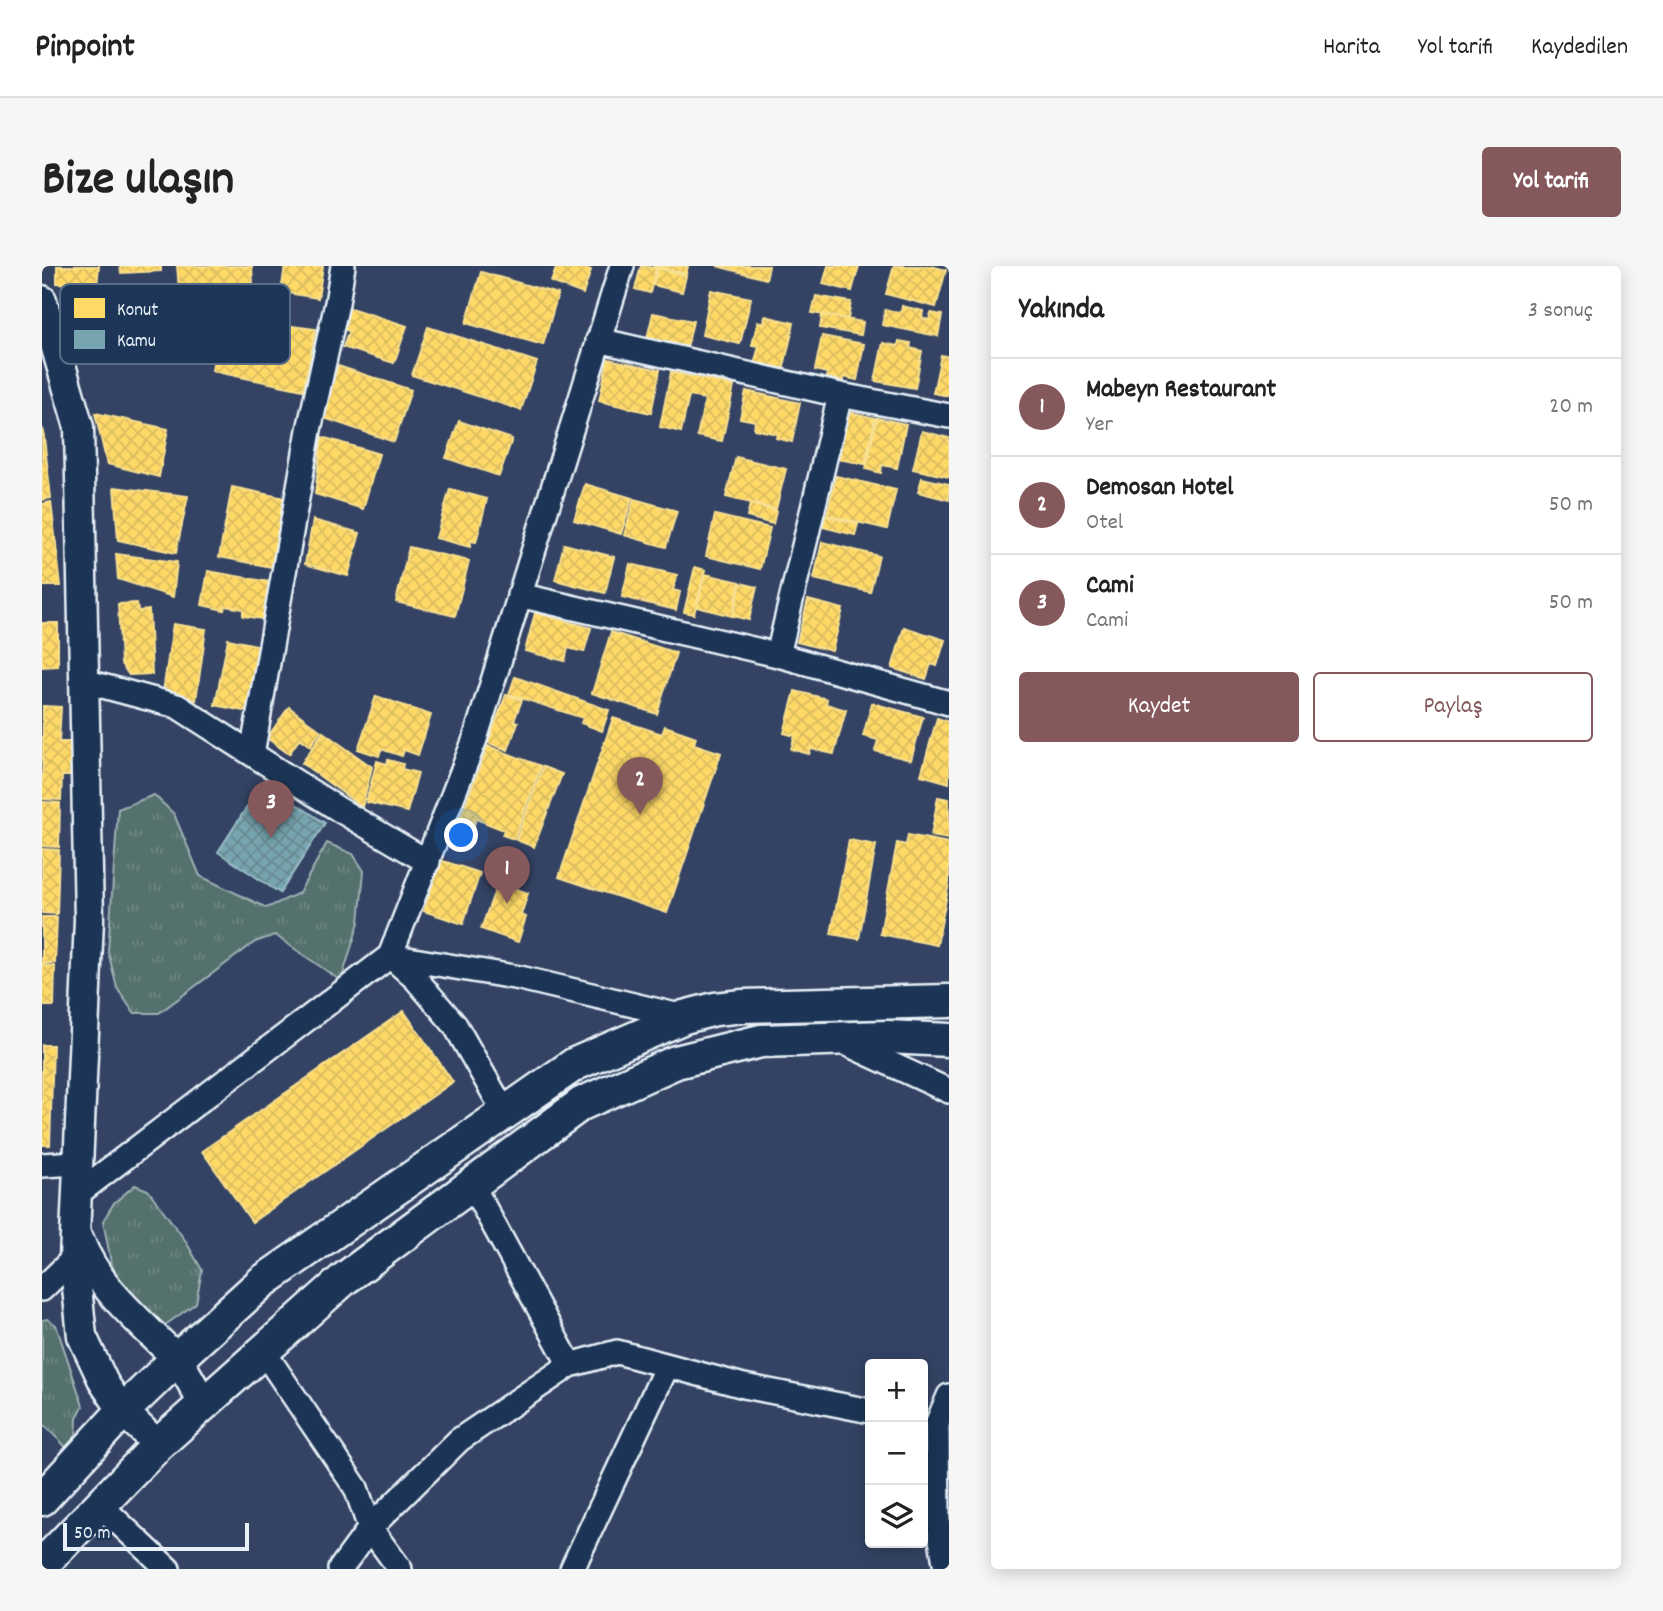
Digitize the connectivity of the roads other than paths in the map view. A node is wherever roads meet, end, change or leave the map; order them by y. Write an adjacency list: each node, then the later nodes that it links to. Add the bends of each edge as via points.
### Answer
1 (343, 266): 13 (street)
2 (622, 266): 4 (street)
3 (42, 300): 5 (street)
4 (598, 340): 7 (street); 9 (street)
5 (60, 362)
6 (61, 364): 11 (street, via 79,427)
7 (840, 395): 8 (street); 10 (street)
8 (949, 416)
9 (519, 594): 10 (street); 14 (street, via 475,739)
10 (778, 655): 12 (street)
11 (84, 681): 13 (street, via 177,706); 22 (street, via 89,920)
12 (949, 703)
13 (251, 754): 14 (street)
14 (428, 862): 15 (street)
15 (390, 956): 17 (street, via 520,978); 21 (street, via 455,1025); 25 (street)
16 (949, 1001): 17 (main road, via 743,1006)
17 (684, 1017): 21 (main road, via 575,1064)
18 (835, 1039): 19 (main road); 20 (street); 24 (main road, via 761,1041 676,1062 581,1104)
19 (949, 1041)
20 (949, 1091)
21 (505, 1113): 30 (main road, via 262,1282)
22 (78, 1163): 23 (street); 25 (street)
23 (42, 1166)
24 (472, 1185): 29 (main road, via 344,1279); 31 (street)
25 (77, 1194): 26 (street)
26 (76, 1230): 27 (street); 30 (street, via 88,1262 107,1287)
27 (74, 1258): 28 (street); 36 (street, via 82,1336)
28 (42, 1289)
29 (264, 1352): 34 (main road); 41 (street, via 356,1489)
30 (177, 1359): 34 (street); 36 (main road)
31 (570, 1364): 32 (street, via 617,1352); 41 (street, via 459,1440)
32 (667, 1366): 35 (street); 46 (street)
33 (949, 1396): 37 (street)
34 (203, 1404): 38 (main road)
35 (865, 1410)
36 (123, 1411): 38 (street); 39 (main road)
37 (936, 1424): 47 (street, via 939,1521)
38 (158, 1445): 40 (main road)
39 (42, 1499)
40 (100, 1505): 42 (main road); 43 (street)
41 (370, 1528): 44 (street); 45 (street)
42 (42, 1565)
43 (168, 1569)
44 (340, 1569)
45 (400, 1569)
46 (572, 1569)
47 (946, 1569)

